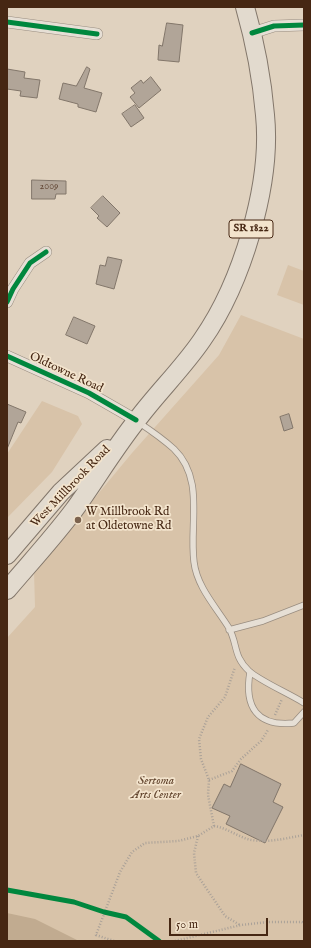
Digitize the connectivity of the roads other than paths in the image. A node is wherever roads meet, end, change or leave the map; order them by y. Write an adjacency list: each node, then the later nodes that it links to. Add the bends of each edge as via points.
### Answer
1 (245, 7): 4 (main road, West Millbrook Road / SR 1822)
2 (7, 22): 5 (street)
3 (304, 25): 4 (street, via 274,26)
4 (252, 33): 9 (main road, West Millbrook Road / SR 1822, via 265,116 265,157 256,215 243,260 228,295 202,340)
5 (97, 34)
6 (46, 252): 7 (street, via 30,263)
7 (7, 302)
8 (7, 356): 9 (street, Oldtowne Road, via 90,393)
9 (136, 420): 10 (main road, West Millbrook Road / SR 1822, via 61,492); 11 (main road, West Millbrook Road / SR 1822, via 73,511); 13 (lane, via 174,449 190,472 194,491 194,563 205,594)
10 (7, 555)
11 (7, 590)
12 (304, 605): 13 (lane, via 263,621)
13 (230, 630): 14 (lane, via 238,660)
14 (250, 672): 15 (lane); 16 (lane, via 250,700 255,713 272,723 294,723)
15 (304, 703)
16 (304, 712)

